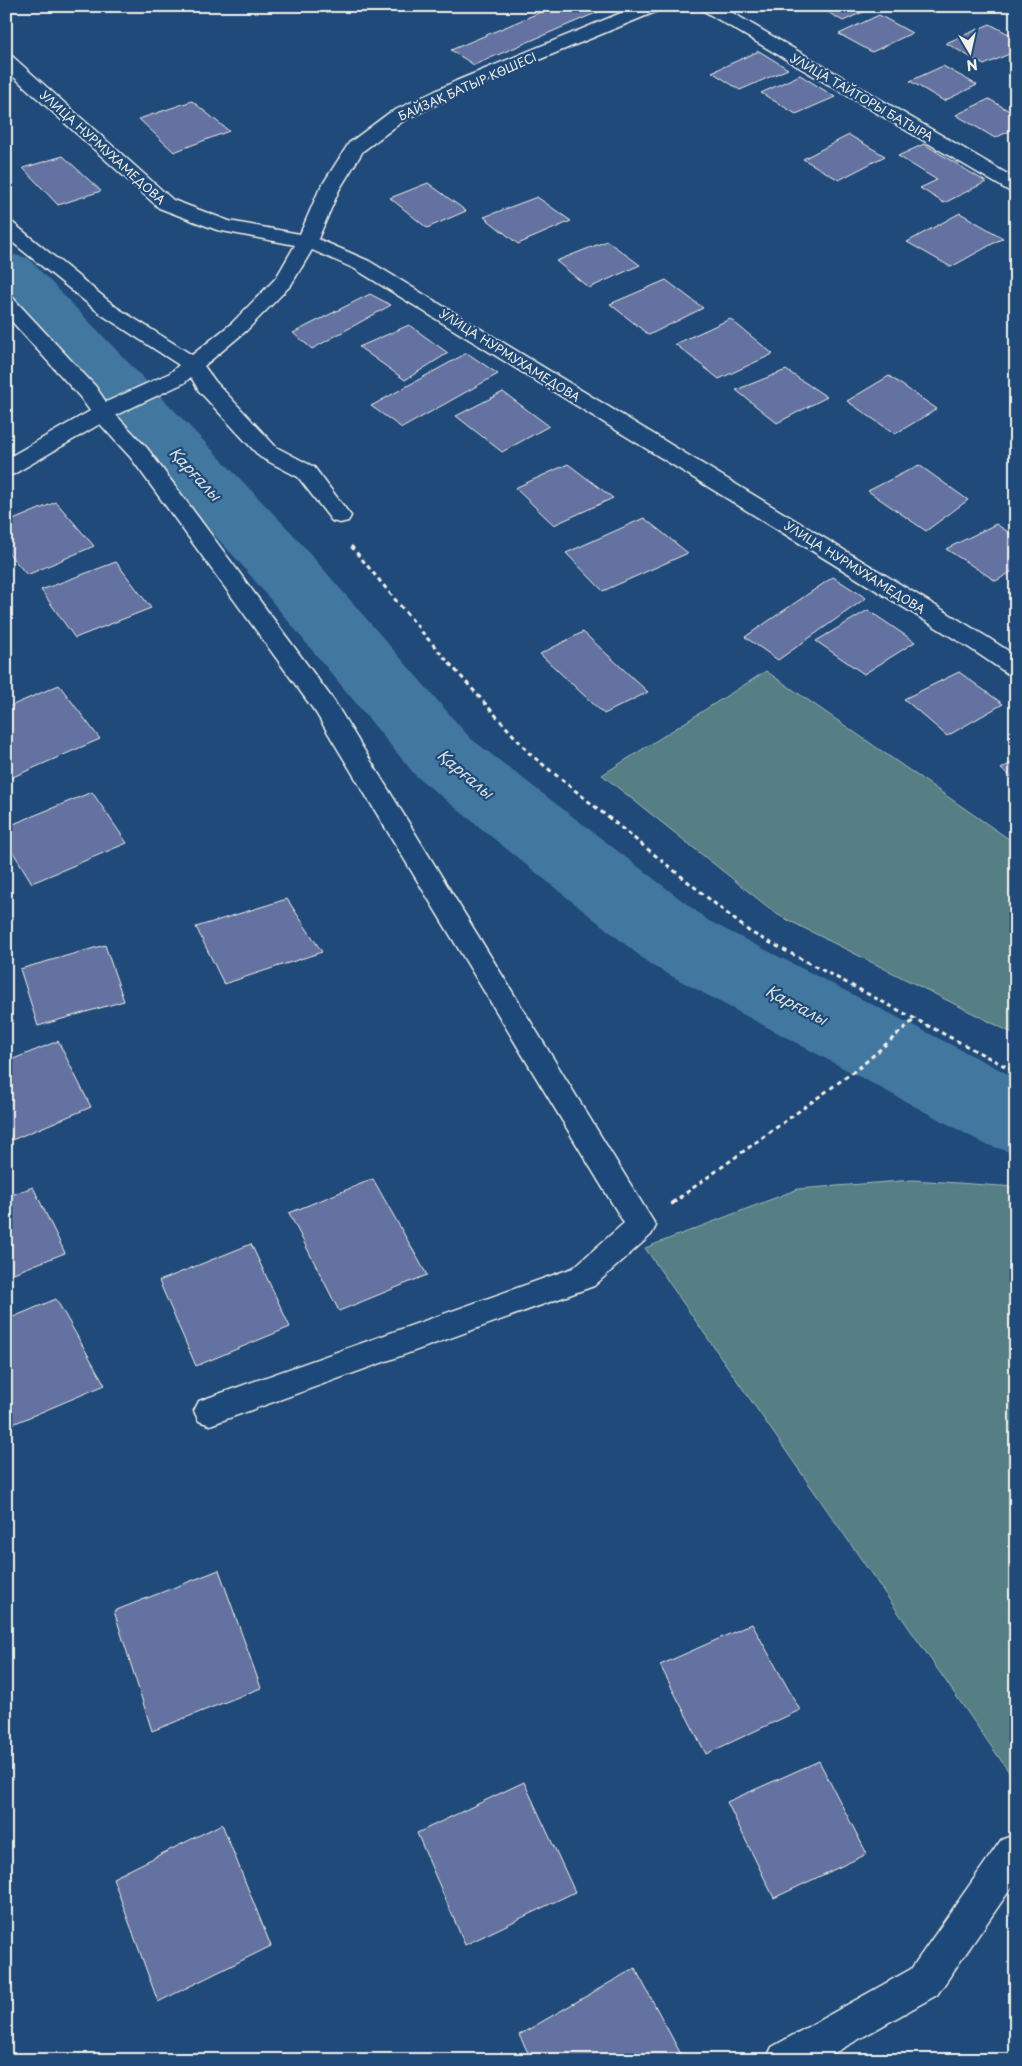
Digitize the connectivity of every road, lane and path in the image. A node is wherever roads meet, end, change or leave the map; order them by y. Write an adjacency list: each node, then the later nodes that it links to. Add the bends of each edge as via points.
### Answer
1 (654, 6): 6 (street, БАЙЗАҚ БАТЫР КӨШЕСІ, via 462,85 396,117 356,147 328,190)
2 (708, 6): 4 (street, УЛИЦА ТАЙТОРЫ БАТЫРА)
3 (6, 60): 6 (street, УЛИЦА НУРМУХАМЕДОВА, via 166,204 224,226)
4 (1016, 187)
5 (6, 227): 8 (street)
6 (307, 241): 8 (street, БАЙЗАҚ БАТЫР КӨШЕСІ, via 284,280 239,327); 12 (street, УЛИЦА НУРМУХАМЕДОВА, via 362,265)
7 (6, 302): 9 (street)
8 (185, 372): 9 (street, БАЙЗАҚ БАТЫР КӨШЕСІ); 11 (street, via 207,386 268,452 306,472)
9 (108, 410): 10 (street, БАЙЗАҚ БАТЫР КӨШЕСІ); 15 (street, via 325,707)
10 (6, 469)
11 (340, 516): 13 (path, via 342,535 427,638 530,754 750,932)
12 (1016, 668)
13 (916, 1018): 14 (path); 15 (path, via 860,1067)
14 (1016, 1072)
15 (641, 1226): 16 (street, via 583,1277)
16 (210, 1411)
17 (1014, 1853): 18 (street, via 924,1982)
18 (785, 2060)

